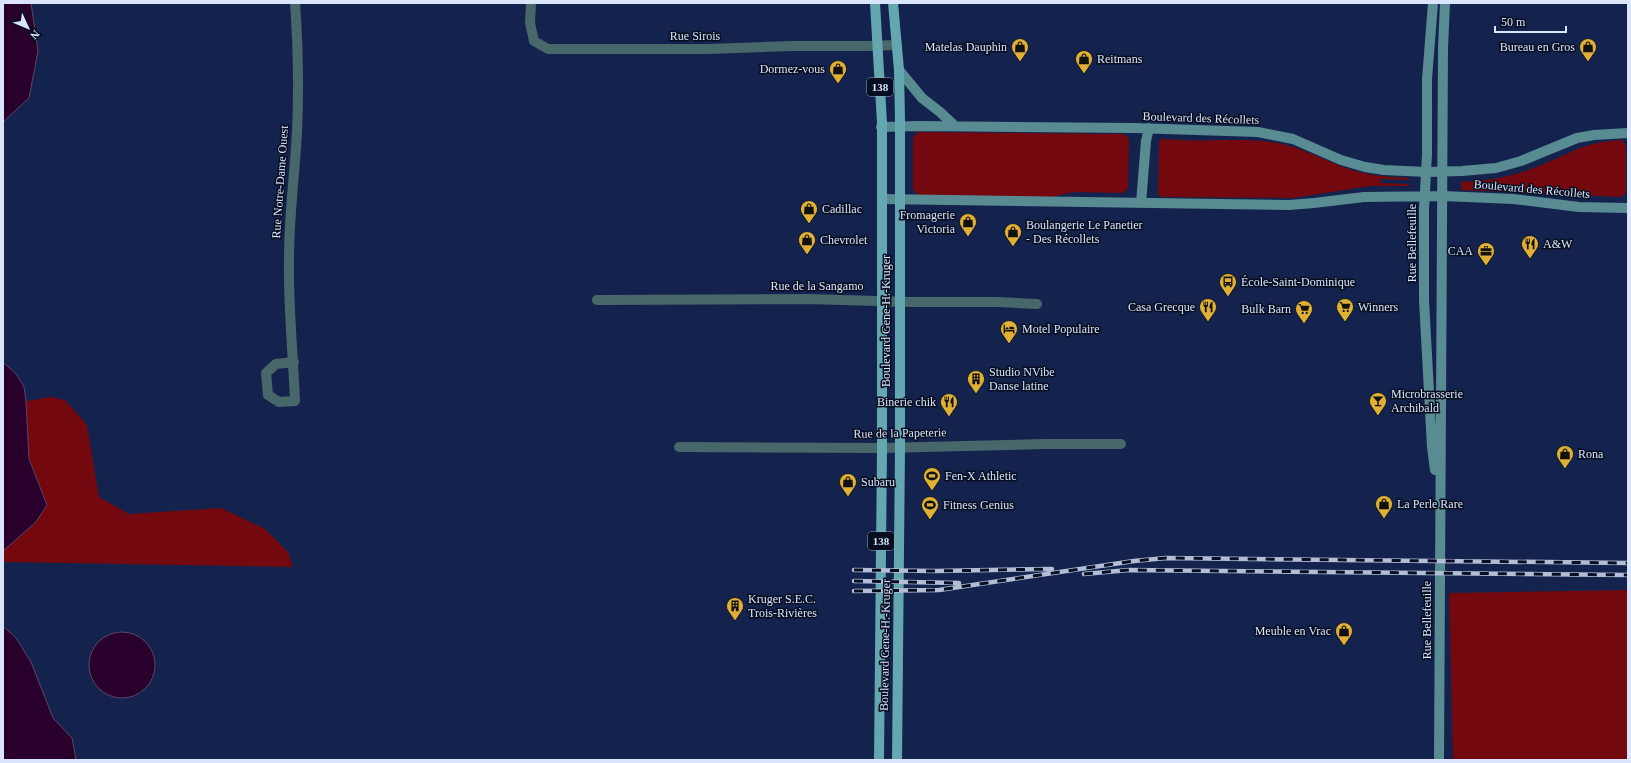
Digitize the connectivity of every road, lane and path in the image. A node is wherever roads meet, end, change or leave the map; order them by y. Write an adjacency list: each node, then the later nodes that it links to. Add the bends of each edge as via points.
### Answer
1 (295, 3): 27 (street, Rue Notre-Dame Ouest, via 297,124 289,259)
2 (531, 3): 8 (street, Rue Sirois, via 530,24 534,42 548,49)
3 (875, 3): 8 (main road, Boulevard Gene-H.-Kruger / 138)
4 (893, 3): 7 (main road, Boulevard Gene-H.-Kruger / 138)
5 (1433, 3): 16 (main road, Rue Bellefeuille, via 1427,79)
6 (1445, 3): 15 (main road, Rue Bellefeuille)
7 (897, 44): 8 (street, Rue Sirois); 9 (main road, Boulevard Gene-H.-Kruger / 138)
8 (878, 46): 12 (main road, Boulevard Gene-H.-Kruger / 138)
9 (899, 70): 10 (main road, Boulevard Gene-H.-Kruger / 138); 11 (main road, via 922,98)
10 (900, 126): 11 (main road, Boulevard des Récollets); 12 (main road, Boulevard des Récollets); 20 (main road, Boulevard Gene-H.-Kruger / 138)
11 (955, 126): 13 (main road, Boulevard des Récollets)
12 (881, 128): 19 (main road, Boulevard Gene-H.-Kruger / 138)
13 (1148, 128): 16 (main road, Boulevard des Récollets, via 1264,132 1292,139 1365,167); 21 (main road)
14 (1628, 134): 15 (main road, Boulevard des Récollets, via 1577,138 1501,167)
15 (1442, 171): 16 (main road, Boulevard des Récollets); 17 (main road, Rue Bellefeuille)
16 (1427, 172): 18 (main road, Rue Bellefeuille)
17 (1443, 196): 18 (main road, Boulevard des Récollets); 22 (main road, Boulevard des Récollets, via 1513,199 1579,207); 32 (main road, Rue Bellefeuille)
18 (1425, 197): 21 (main road, Boulevard des Récollets, via 1364,197 1289,205); 32 (main road, Rue Bellefeuille, via 1424,300 1432,447 1435,470)
19 (882, 199): 20 (main road, Boulevard des Récollets); 24 (main road, Boulevard Gene-H.-Kruger / 138)
20 (900, 200): 21 (main road, Boulevard des Récollets); 25 (main road, Boulevard Gene-H.-Kruger / 138)
21 (1141, 203)
22 (1628, 208)
23 (597, 300): 24 (street, Rue de la Sangamo)
24 (881, 300): 25 (street, Rue de la Sangamo); 31 (main road, Boulevard Gene-H.-Kruger / 138)
25 (899, 301): 26 (street, Rue de la Sangamo); 30 (main road, Boulevard Gene-H.-Kruger / 138)
26 (1037, 304)
27 (294, 362): 27 (street, Rue Notre-Dame Ouest, via 276,364 266,373 268,395 279,402 295,401)
28 (1121, 444): 30 (street, Rue de la Papeterie)
29 (680, 447): 31 (street, Rue de la Papeterie)
30 (900, 447): 31 (street, Rue de la Papeterie); 34 (main road, Boulevard Gene-H.-Kruger / 138)
31 (882, 448): 33 (main road, Boulevard Gene-H.-Kruger / 138)
32 (1440, 481): 35 (main road, Rue Bellefeuille)
33 (879, 760)
34 (897, 760)
35 (1439, 760)

